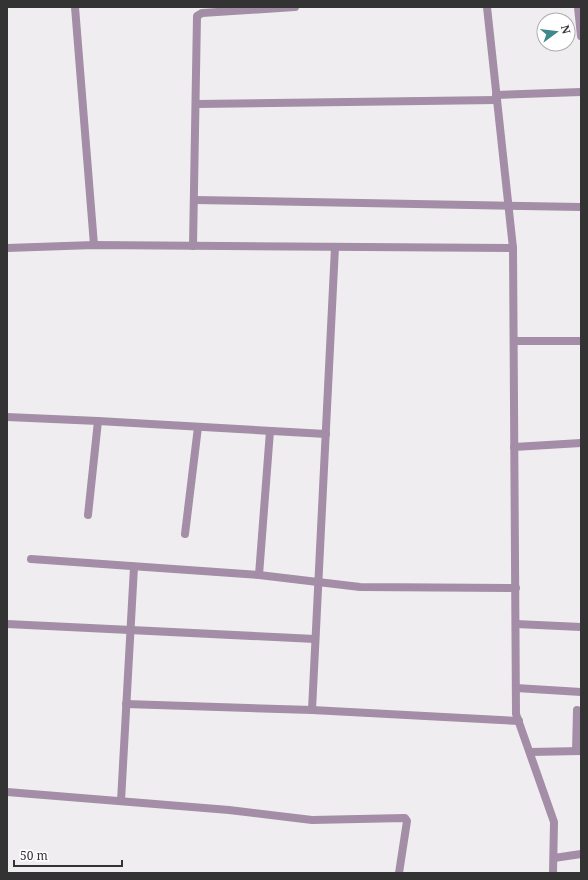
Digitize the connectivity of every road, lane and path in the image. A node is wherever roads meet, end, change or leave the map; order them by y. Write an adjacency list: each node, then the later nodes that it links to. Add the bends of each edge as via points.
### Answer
1 (75, 7): 12 (street)
2 (296, 7): 8 (street, via 198,14)
3 (486, 7): 7 (street)
4 (578, 7): 5 (street)
5 (581, 36)
6 (581, 92): 7 (street)
7 (497, 97): 8 (street); 10 (street)
8 (196, 104): 9 (street)
9 (194, 200): 10 (street); 13 (street)
10 (508, 206): 11 (street); 16 (street)
11 (581, 207)
12 (94, 245): 13 (street); 15 (street)
13 (193, 246): 14 (street)
14 (336, 247): 16 (street); 23 (street)
15 (7, 248)
16 (513, 248): 17 (street)
17 (514, 340): 18 (street); 25 (street)
18 (581, 341)
19 (7, 418): 20 (street)
20 (98, 421): 21 (street); 26 (street)
21 (198, 427): 22 (street); 27 (street)
22 (270, 431): 23 (street); 30 (street)
23 (326, 434): 31 (street)
24 (581, 443): 25 (street)
25 (514, 447): 32 (street)
26 (88, 515)
27 (186, 534)
28 (31, 559): 29 (street)
29 (134, 567): 30 (street); 36 (street)
30 (259, 575): 31 (street)
31 (318, 582): 32 (street, via 360,587); 37 (street)
32 (516, 588): 34 (street)
33 (7, 624): 36 (street)
34 (516, 624): 35 (street); 38 (street)
35 (581, 627)
36 (130, 630): 37 (street); 40 (street)
37 (315, 639): 41 (street)
38 (516, 688): 39 (street); 43 (street, via 516,714)
39 (581, 692)
40 (126, 704): 41 (street); 47 (street)
41 (312, 710): 43 (street)
42 (577, 710): 44 (street)
43 (519, 721): 45 (street)
44 (579, 751): 45 (street)
45 (530, 752): 49 (street, via 554,822)
46 (7, 792): 47 (street)
47 (121, 801): 50 (street, via 312,820 405,818 407,821)
48 (581, 854): 49 (street)
49 (554, 858): 51 (street)
50 (399, 873)
51 (553, 873)

